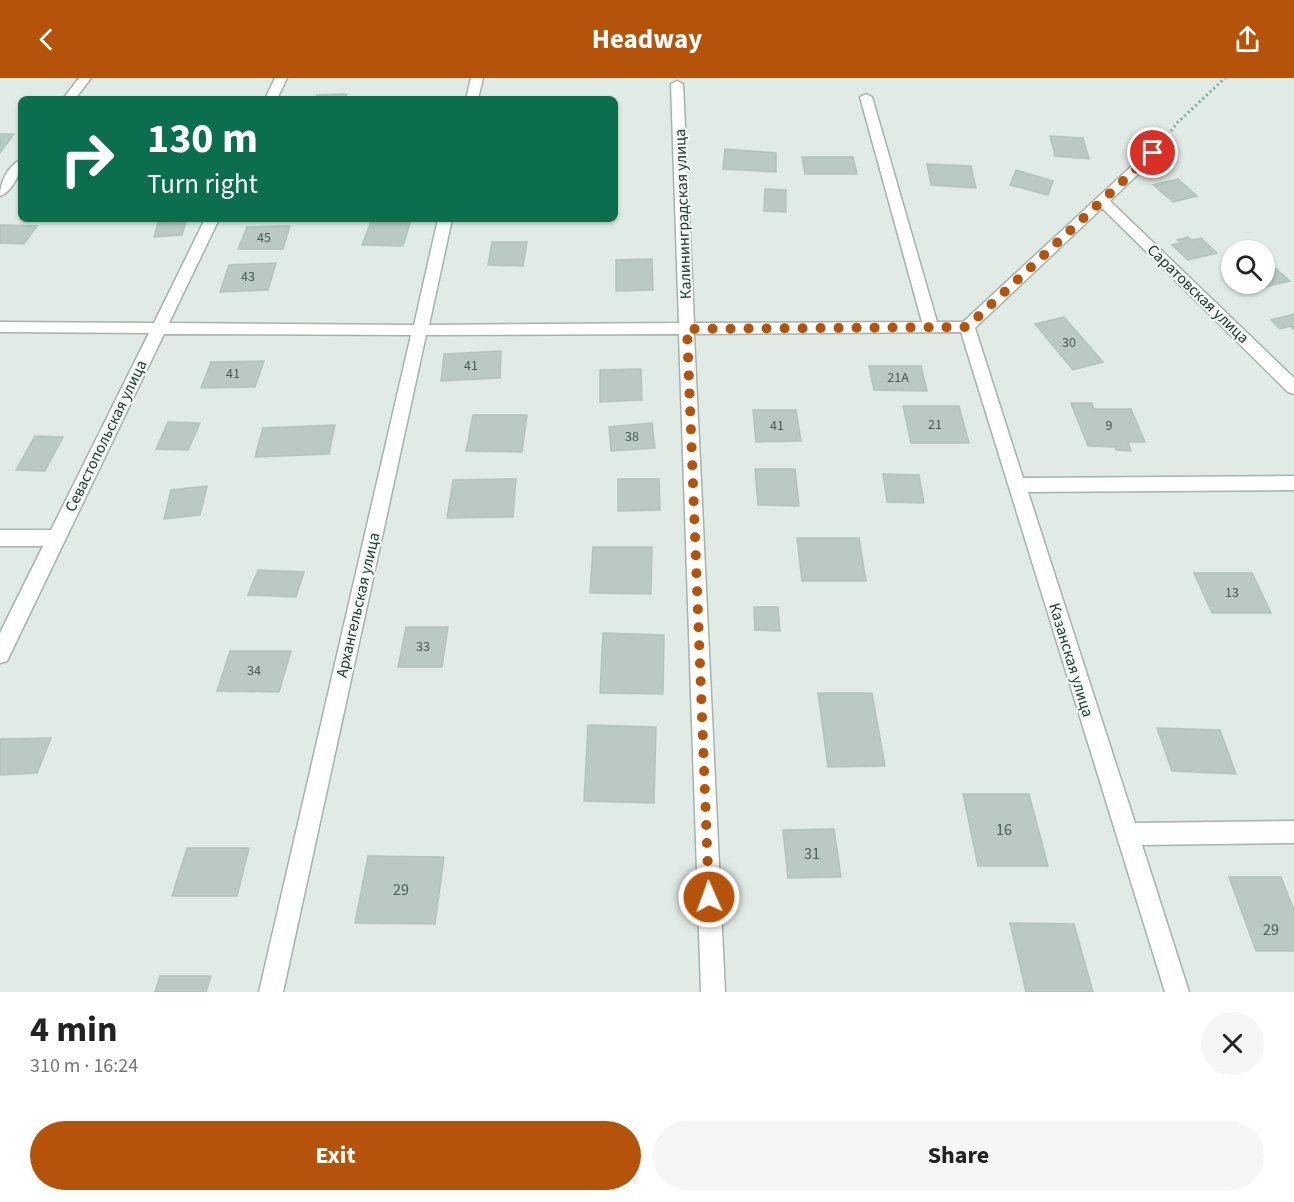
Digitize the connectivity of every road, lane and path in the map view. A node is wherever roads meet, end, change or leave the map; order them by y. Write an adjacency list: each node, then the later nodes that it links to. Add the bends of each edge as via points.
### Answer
1 (85, 78): 6 (street)
2 (281, 78): 7 (street)
3 (477, 78): 8 (street)
4 (1225, 78): 10 (path)
5 (678, 84): 20 (street, Калининградская улица)
6 (71, 96)
7 (272, 96)
8 (473, 96)
9 (866, 97): 17 (street)
10 (1153, 153): 13 (street)
11 (18, 168): 12 (street)
12 (0, 192)
13 (1102, 201): 18 (street); 22 (street, Саратовская улица)
14 (211, 222): 19 (street, Севастопольская улица)
15 (444, 222): 21 (street, Архангельская улица)
16 (0, 327): 19 (street)
17 (931, 327): 18 (street); 20 (street)
18 (967, 327): 24 (street, Казанская улица)
19 (159, 329): 21 (street); 26 (street, Севастопольская улица)
20 (687, 329): 21 (street); 31 (street, Калининградская улица)
21 (420, 330): 30 (street, Архангельская улица)
22 (1294, 388)
23 (1294, 483): 24 (street)
24 (1016, 485): 29 (street, Казанская улица)
25 (0, 538): 26 (street)
26 (57, 538): 27 (street, Севастопольская улица)
27 (0, 654)
28 (1294, 832): 29 (street)
29 (1126, 834): 32 (street, Казанская улица)
30 (271, 992)
31 (713, 992)
32 (1177, 992)

